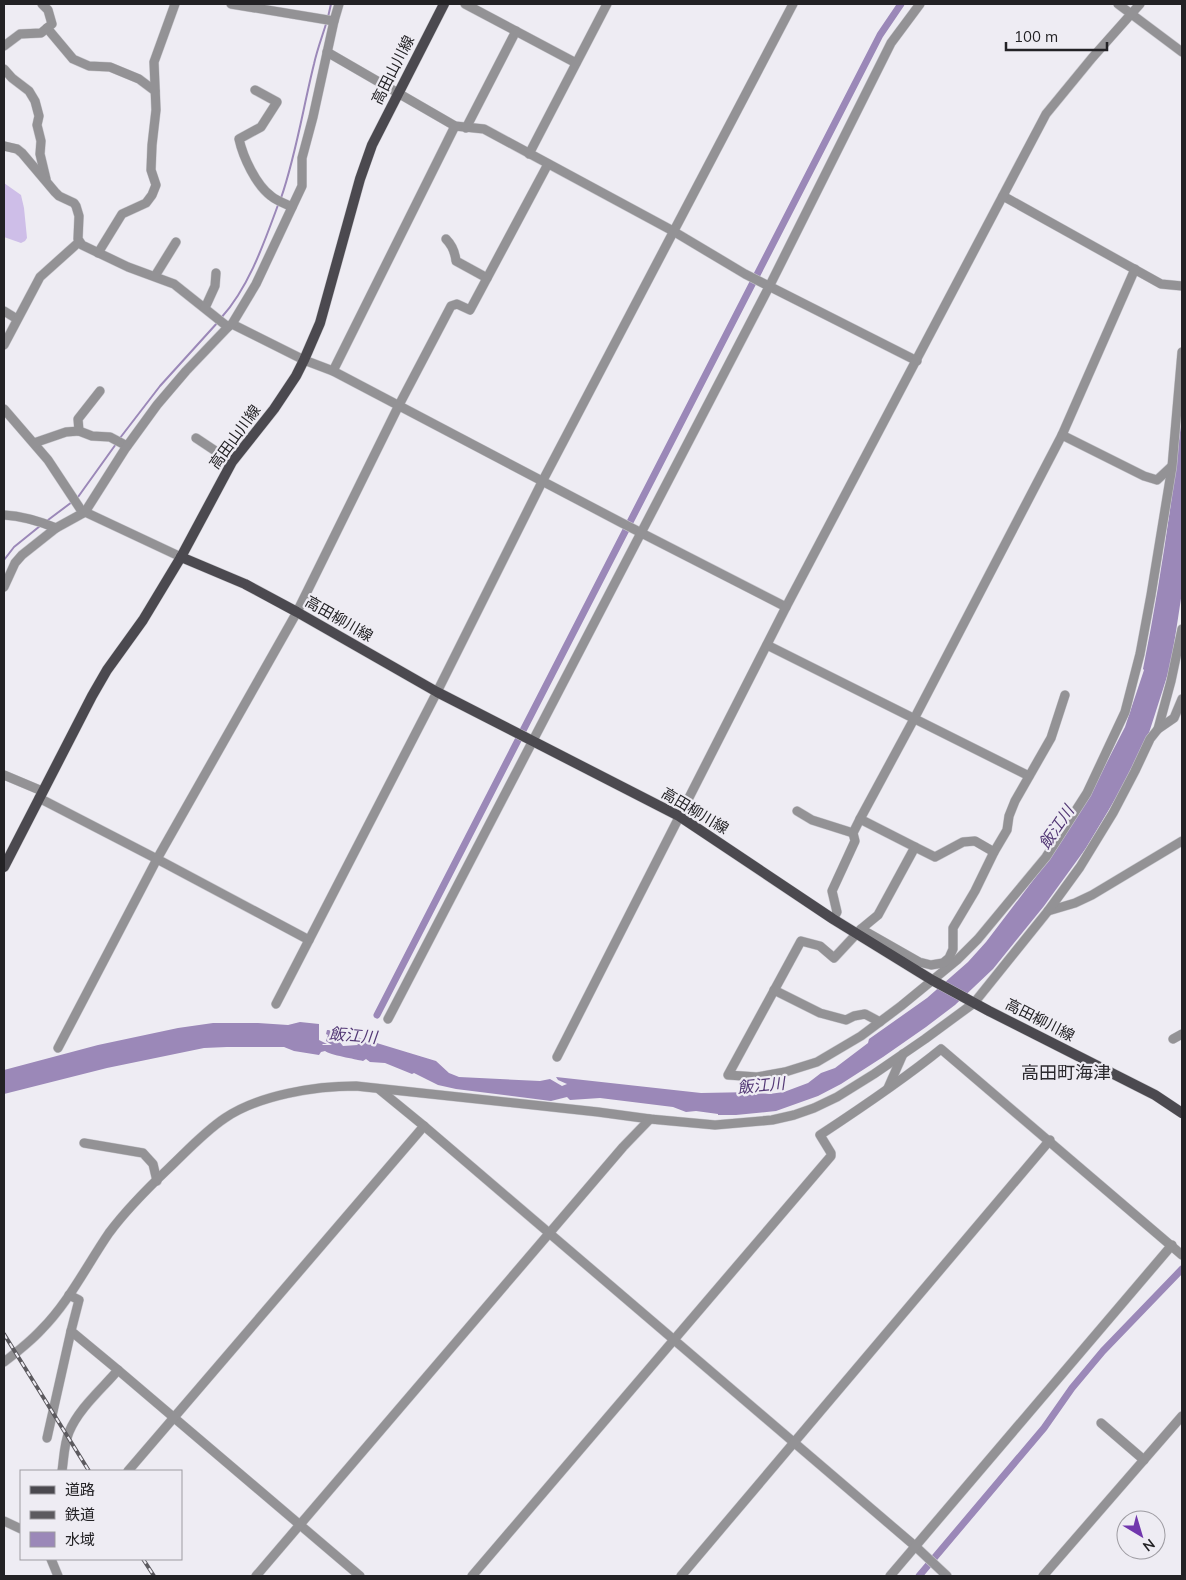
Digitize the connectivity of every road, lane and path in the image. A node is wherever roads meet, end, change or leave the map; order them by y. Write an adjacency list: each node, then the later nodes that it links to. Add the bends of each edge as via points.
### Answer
1 (42, 4): 15 (street, via 48,10 52,24)
2 (175, 4): 22 (street, via 154,62)
3 (231, 4): 12 (street)
4 (339, 4): 14 (street)
5 (444, 4): 24 (main road, 高田山川線)
6 (465, 4): 16 (street)
7 (607, 4): 20 (street)
8 (793, 4): 33 (street)
9 (920, 4): 42 (street, via 891,43)
10 (1118, 4): 13 (street)
11 (1140, 4): 13 (street)
12 (268, 7): 14 (street)
13 (1132, 13): 19 (street); 31 (street, via 1046,114)
14 (334, 21): 18 (street)
15 (46, 28): 17 (street, via 41,33 20,34); 22 (street, via 73,59 89,66 110,67 139,79)
16 (516, 31): 20 (street); 26 (street)
17 (4, 46)
18 (327, 52): 24 (street); 32 (street, via 302,158 302,186)
19 (1182, 52)
20 (576, 63): 28 (street)
21 (4, 69): 30 (street, via 29,90 35,101 39,116 40,154)
22 (155, 90): 37 (street, via 151,170 156,185 146,202 122,214)
23 (255, 90): 32 (street, via 277,102 261,127 240,139 241,147 255,179 271,196)
24 (398, 93): 25 (street); 50 (main road, 高田山川線, via 369,154 320,323)
25 (455, 126): 26 (street); 52 (street)
26 (466, 128): 28 (street, via 484,129)
27 (4, 146): 30 (street, via 22,153)
28 (529, 154): 29 (street)
29 (548, 164): 33 (street); 41 (street)
30 (47, 182): 35 (street, via 59,196 76,206)
31 (1003, 196): 38 (street); 51 (street)
32 (292, 207): 47 (street, via 256,284)
33 (673, 231): 42 (street); 63 (street)
34 (446, 239): 41 (street, via 456,261)
35 (79, 242): 37 (street); 46 (street, via 40,277)
36 (176, 242): 40 (street)
37 (98, 253): 40 (street)
38 (1134, 269): 43 (street, via 1161,284); 57 (street)
39 (216, 273): 44 (street, via 215,286)
40 (155, 276): 44 (street, via 174,284)
41 (487, 278): 54 (street, via 470,310 457,304 452,306)
42 (766, 285): 51 (street); 67 (street)
43 (1182, 286)
44 (205, 308): 47 (street)
45 (4, 311): 46 (street)
46 (17, 319): 48 (street)
47 (230, 325): 50 (street); 60 (street, via 157,405)
48 (4, 345)
49 (1182, 352): 62 (street)
50 (304, 360): 52 (street); 61 (main road, 高田山川線, via 274,409)
51 (917, 361): 70 (street)
52 (333, 371): 54 (street)
53 (100, 391): 56 (street, via 78,419)
54 (399, 405): 63 (street); 71 (street)
55 (4, 409): 59 (street)
56 (78, 431): 59 (street); 60 (street, via 110,437)
57 (1062, 435): 62 (street, via 1157,480); 77 (street)
58 (196, 438): 61 (street)
59 (34, 443): 64 (street)
60 (127, 446): 64 (street)
61 (232, 462): 68 (main road, 高田山川線)
62 (1172, 467): 96 (street, via 1140,654 1118,729 1087,793 1046,857 978,939)
63 (542, 482): 67 (street); 74 (street)
64 (84, 513): 66 (street); 68 (street)
65 (4, 515): 66 (street, via 39,521)
66 (56, 528): 69 (street, via 22,555)
67 (639, 532): 70 (street); 79 (street)
68 (181, 556): 71 (main road, 高田柳川線, via 245,584); 82 (main road, 高田山川線, via 143,620 107,670)
69 (4, 587)
70 (786, 607): 73 (street)
71 (297, 612): 74 (main road, 高田柳川線); 90 (street)
72 (1182, 629): 78 (street)
73 (768, 645): 77 (street); 84 (street)
74 (437, 692): 79 (main road, 高田柳川線); 95 (street)
75 (1065, 695): 81 (street, via 1051,738)
76 (1182, 699): 78 (street, via 1174,718)
77 (914, 719): 81 (street); 85 (street)
78 (1158, 728): 92 (street, via 1095,844)
79 (531, 740): 84 (main road, 高田柳川線); 100 (street)
80 (4, 775): 82 (street)
81 (1029, 776): 89 (street, via 1015,801 1007,830)
82 (40, 795): 90 (street); 91 (main road, 高田山川線)
83 (797, 810): 86 (street, via 812,820)
84 (679, 816): 93 (main road, 高田柳川線); 106 (street)
85 (860, 819): 86 (street); 88 (street)
86 (853, 833): 93 (street, via 855,841 832,891 837,912)
87 (1182, 841): 92 (street, via 1092,895)
88 (915, 848): 89 (street, via 936,857 963,842 975,841); 94 (street, via 878,914)
89 (994, 852): 94 (street, via 953,928 953,949 942,963 919,962)
90 (157, 859): 95 (street); 104 (street)
91 (4, 867)
92 (1048, 911): 98 (street)
93 (833, 919): 94 (main road, 高田柳川線)
94 (859, 931): 96 (main road, 高田柳川線); 97 (street, via 834,958 820,946 801,941)
95 (309, 940): 99 (street)
96 (932, 980): 98 (main road, 高田柳川線); 101 (street)
97 (774, 990): 101 (street, via 820,1013 846,1020 865,1014); 101 (street, via 728,1075 757,1077 818,1062)
98 (972, 1002): 105 (street); 109 (main road, 高田柳川線, via 1155,1095)
99 (276, 1004)
100 (388, 1019)
101 (880, 1022)
102 (1182, 1034): 103 (street)
103 (1173, 1039)
104 (58, 1048)
105 (903, 1054): 108 (street); 110 (street, via 837,1096 794,1115 715,1124)
106 (557, 1057)
107 (379, 1089): 110 (street); 111 (street); 114 (street, via 356,1086 322,1088 246,1106 210,1129)
108 (888, 1089): 112 (street, via 941,1048); 120 (street, via 820,1135 830,1156)
109 (1182, 1113)
110 (650, 1119): 115 (street)
111 (424, 1126): 115 (street); 124 (street)
112 (1050, 1140): 116 (street); 127 (street)
113 (84, 1143): 114 (street, via 143,1154 153,1164)
114 (156, 1181): 118 (street, via 110,1231)
115 (549, 1232): 120 (street); 132 (street)
116 (1172, 1245): 117 (street); 134 (street)
117 (1182, 1255)
118 (69, 1295): 119 (street, via 79,1300); 121 (street, via 42,1330)
119 (70, 1331): 122 (street); 126 (street)
120 (673, 1339): 127 (street); 139 (street)
121 (4, 1362)
122 (118, 1370): 124 (street); 129 (street, via 73,1424 68,1434)
123 (1182, 1416): 128 (street)
124 (174, 1417): 130 (street); 132 (street)
125 (1101, 1423): 128 (street)
126 (47, 1438)
127 (794, 1442): 134 (street); 140 (street)
128 (1144, 1460): 143 (street)
129 (62, 1470)
130 (129, 1470)
131 (4, 1521): 133 (street)
132 (299, 1525): 137 (street); 138 (street)
133 (20, 1529)
134 (915, 1546): 141 (street); 142 (street)
135 (53, 1560): 136 (street)
136 (58, 1576)
137 (256, 1576)
138 (360, 1576)
139 (472, 1576)
140 (681, 1576)
141 (890, 1576)
142 (947, 1576)
143 (1043, 1576)

